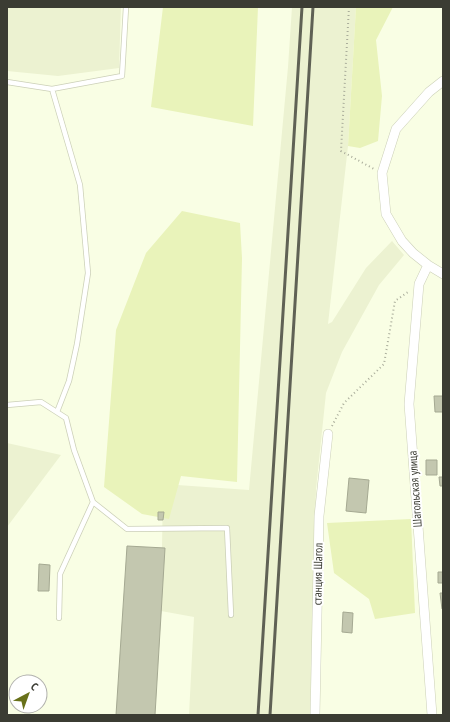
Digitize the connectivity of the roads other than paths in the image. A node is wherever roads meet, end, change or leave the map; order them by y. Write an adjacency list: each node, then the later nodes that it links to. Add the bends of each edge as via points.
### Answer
1 (126, 7): 4 (lane, via 122,76)
2 (443, 81): 5 (street, via 429,92 396,129 382,173 386,214 402,241)
3 (7, 82): 4 (lane)
4 (52, 89): 8 (lane, via 80,185 88,273 69,381)
5 (428, 265): 6 (street); 14 (street, Шагольская улица, via 419,284 409,404)
6 (443, 274)
7 (7, 405): 8 (lane, via 41,402)
8 (57, 412): 10 (lane, via 66,418 74,450)
9 (328, 434): 13 (street, станция Шагол, via 319,516)
10 (93, 502): 11 (lane, via 127,529 227,528); 12 (lane, via 60,574)
11 (231, 615)
12 (59, 618)
13 (315, 715)
14 (432, 715)

